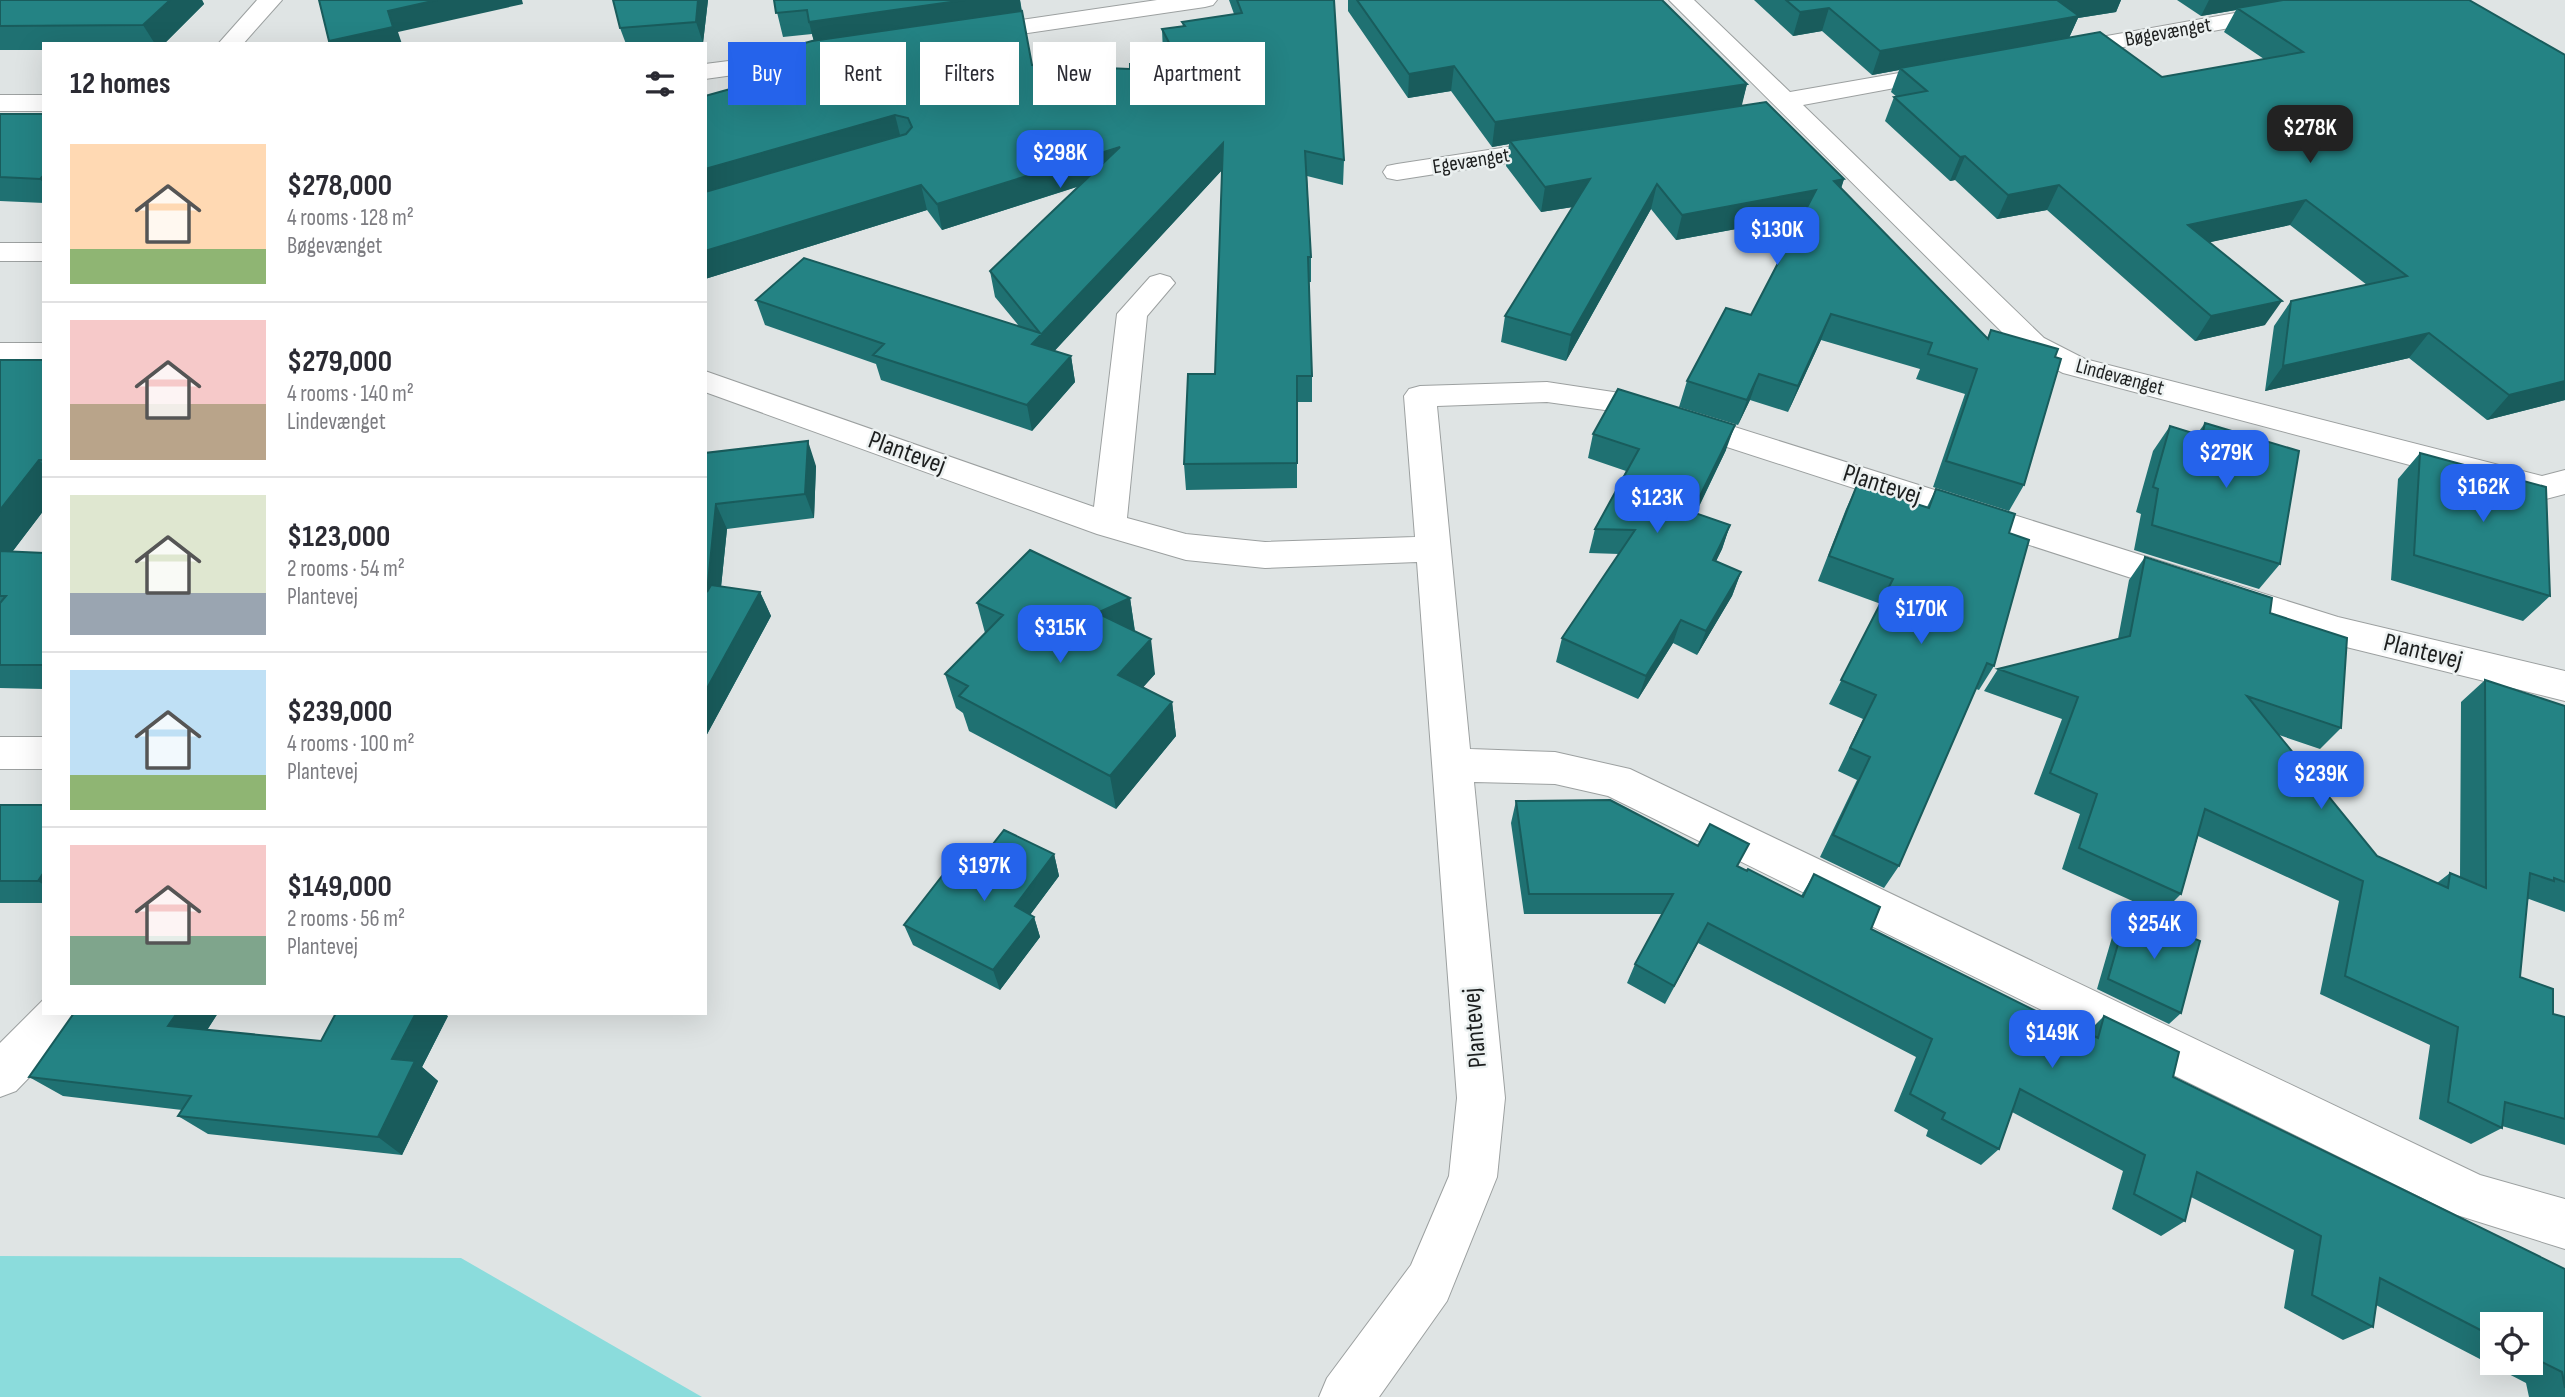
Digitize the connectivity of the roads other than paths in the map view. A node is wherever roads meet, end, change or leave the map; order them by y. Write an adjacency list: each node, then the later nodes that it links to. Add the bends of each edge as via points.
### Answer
1 (270, 0): 6 (street)
2 (1205, 0): 5 (street)
3 (1681, 0): 13 (street, Lindevænget)
4 (2346, 0): 7 (street, Bøgevænget)
5 (957, 37)
6 (232, 42)
7 (2044, 54)
8 (820, 56): 10 (street)
9 (1964, 69): 13 (street)
10 (707, 72)
11 (0, 103): 12 (street)
12 (42, 103)
13 (1789, 106): 14 (street); 23 (street, Lindevænget, via 2033,345 2074,366 2542,488)
14 (1758, 117)
15 (1584, 144): 16 (street, Egevænget)
16 (1397, 172)
17 (0, 252): 18 (street)
18 (42, 252)
19 (1160, 283): 24 (street, via 1132,314)
20 (0, 353): 21 (street)
21 (42, 353)
22 (707, 382): 24 (street, Plantevej)
23 (2565, 482)
24 (1109, 524): 25 (street, Plantevej, via 1186,547 1265,555)
25 (1432, 549): 26 (street, Plantevej, via 1420,396 1547,392 1622,402 2338,631); 29 (street, Plantevej)
26 (2565, 686)
27 (0, 753): 28 (street)
28 (42, 753)
29 (1454, 765): 32 (street, via 1555,768 1616,781 2474,1198); 33 (street, Plantevej, via 1480,1098 1473,1177 1429,1283)
30 (59, 1015): 31 (street)
31 (0, 1075)
32 (2565, 1224)
33 (1346, 1397)

